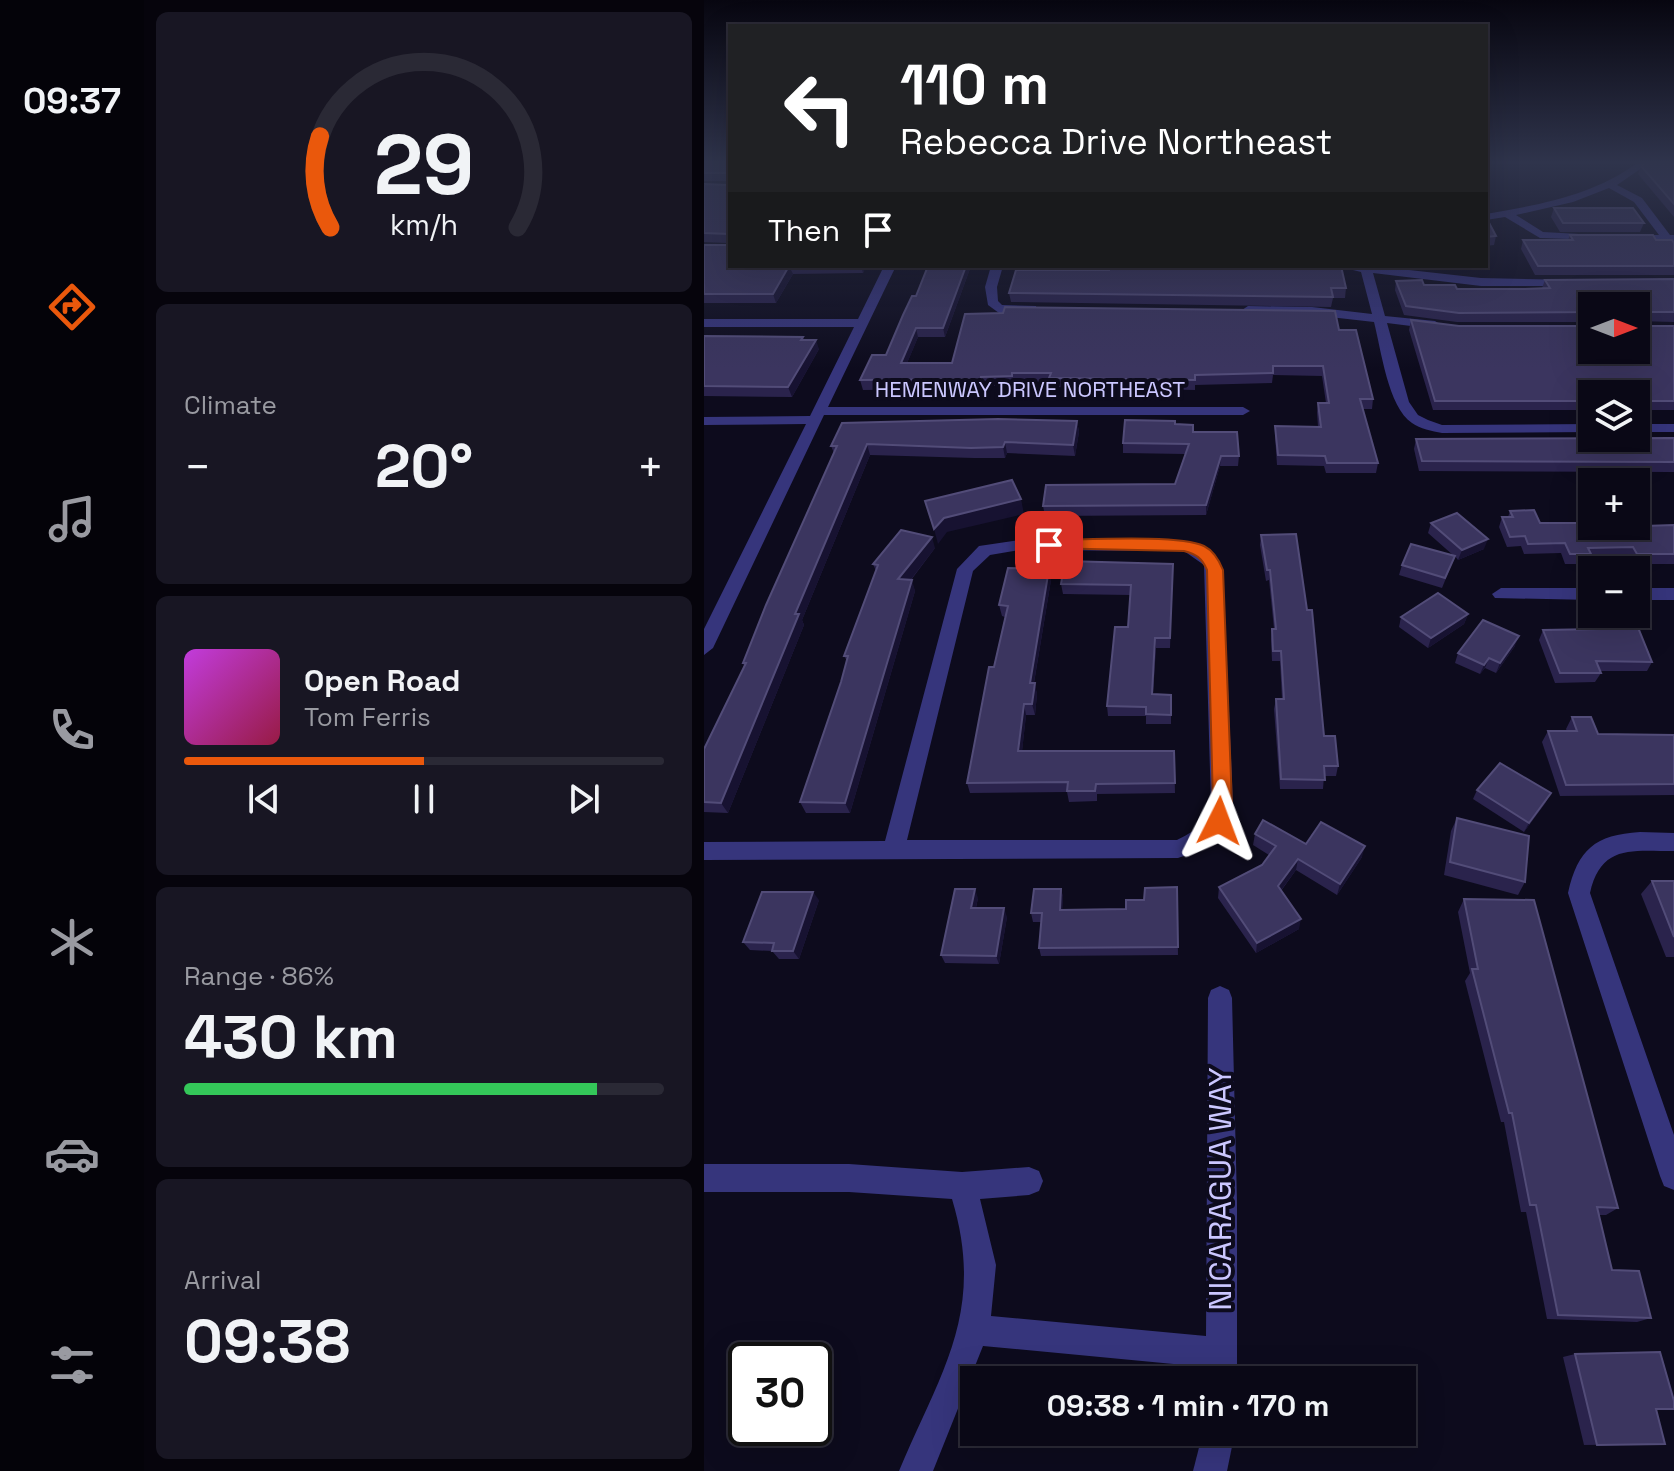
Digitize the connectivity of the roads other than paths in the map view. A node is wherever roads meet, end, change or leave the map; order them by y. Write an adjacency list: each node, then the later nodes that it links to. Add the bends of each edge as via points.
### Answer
1 (1535, 232): 2 (street, via 1551,238)
2 (1671, 238)
3 (889, 268): 12 (street)
4 (996, 268): 8 (street, via 991,287 992,302 999,309)
5 (1354, 268): 10 (street)
6 (1362, 268): 7 (street, via 1481,282)
7 (1585, 282)
8 (1046, 309)
9 (1234, 310): 10 (street)
10 (1378, 317): 13 (street); 17 (street, via 1402,402 1421,424 1442,429)
11 (704, 323): 12 (street)
12 (861, 323): 15 (street)
13 (1444, 327)
14 (1243, 411): 15 (street, HEMENWAY DRIVE NORTHEAST)
15 (816, 416): 16 (street, HEMENWAY DRIVE NORTHEAST); 24 (street)
16 (704, 421)
17 (1578, 428)
18 (1650, 428): 19 (street)
19 (1674, 428)
20 (1501, 594): 21 (street)
21 (1578, 594)
22 (1650, 594): 23 (street)
23 (1674, 594)
24 (704, 648)
25 (1674, 842): 29 (street, via 1608,846 1586,865 1579,893)
26 (894, 850): 26 (street, via 1178,849 1204,837 1219,821 1222,805 1211,560 1184,546 1093,545 1004,546 974,559 965,569); 27 (street)
27 (704, 851)
28 (1220, 998): 34 (street, NICARAGUA WAY)
29 (1674, 1176)
30 (704, 1178): 32 (street, via 849,1178)
31 (1029, 1181): 32 (street)
32 (962, 1186): 33 (street, via 976,1232 981,1275)
33 (974, 1330): 34 (street); 36 (street)
34 (1220, 1366)
35 (1216, 1446): 37 (street)
36 (916, 1471)
37 (1210, 1471)

